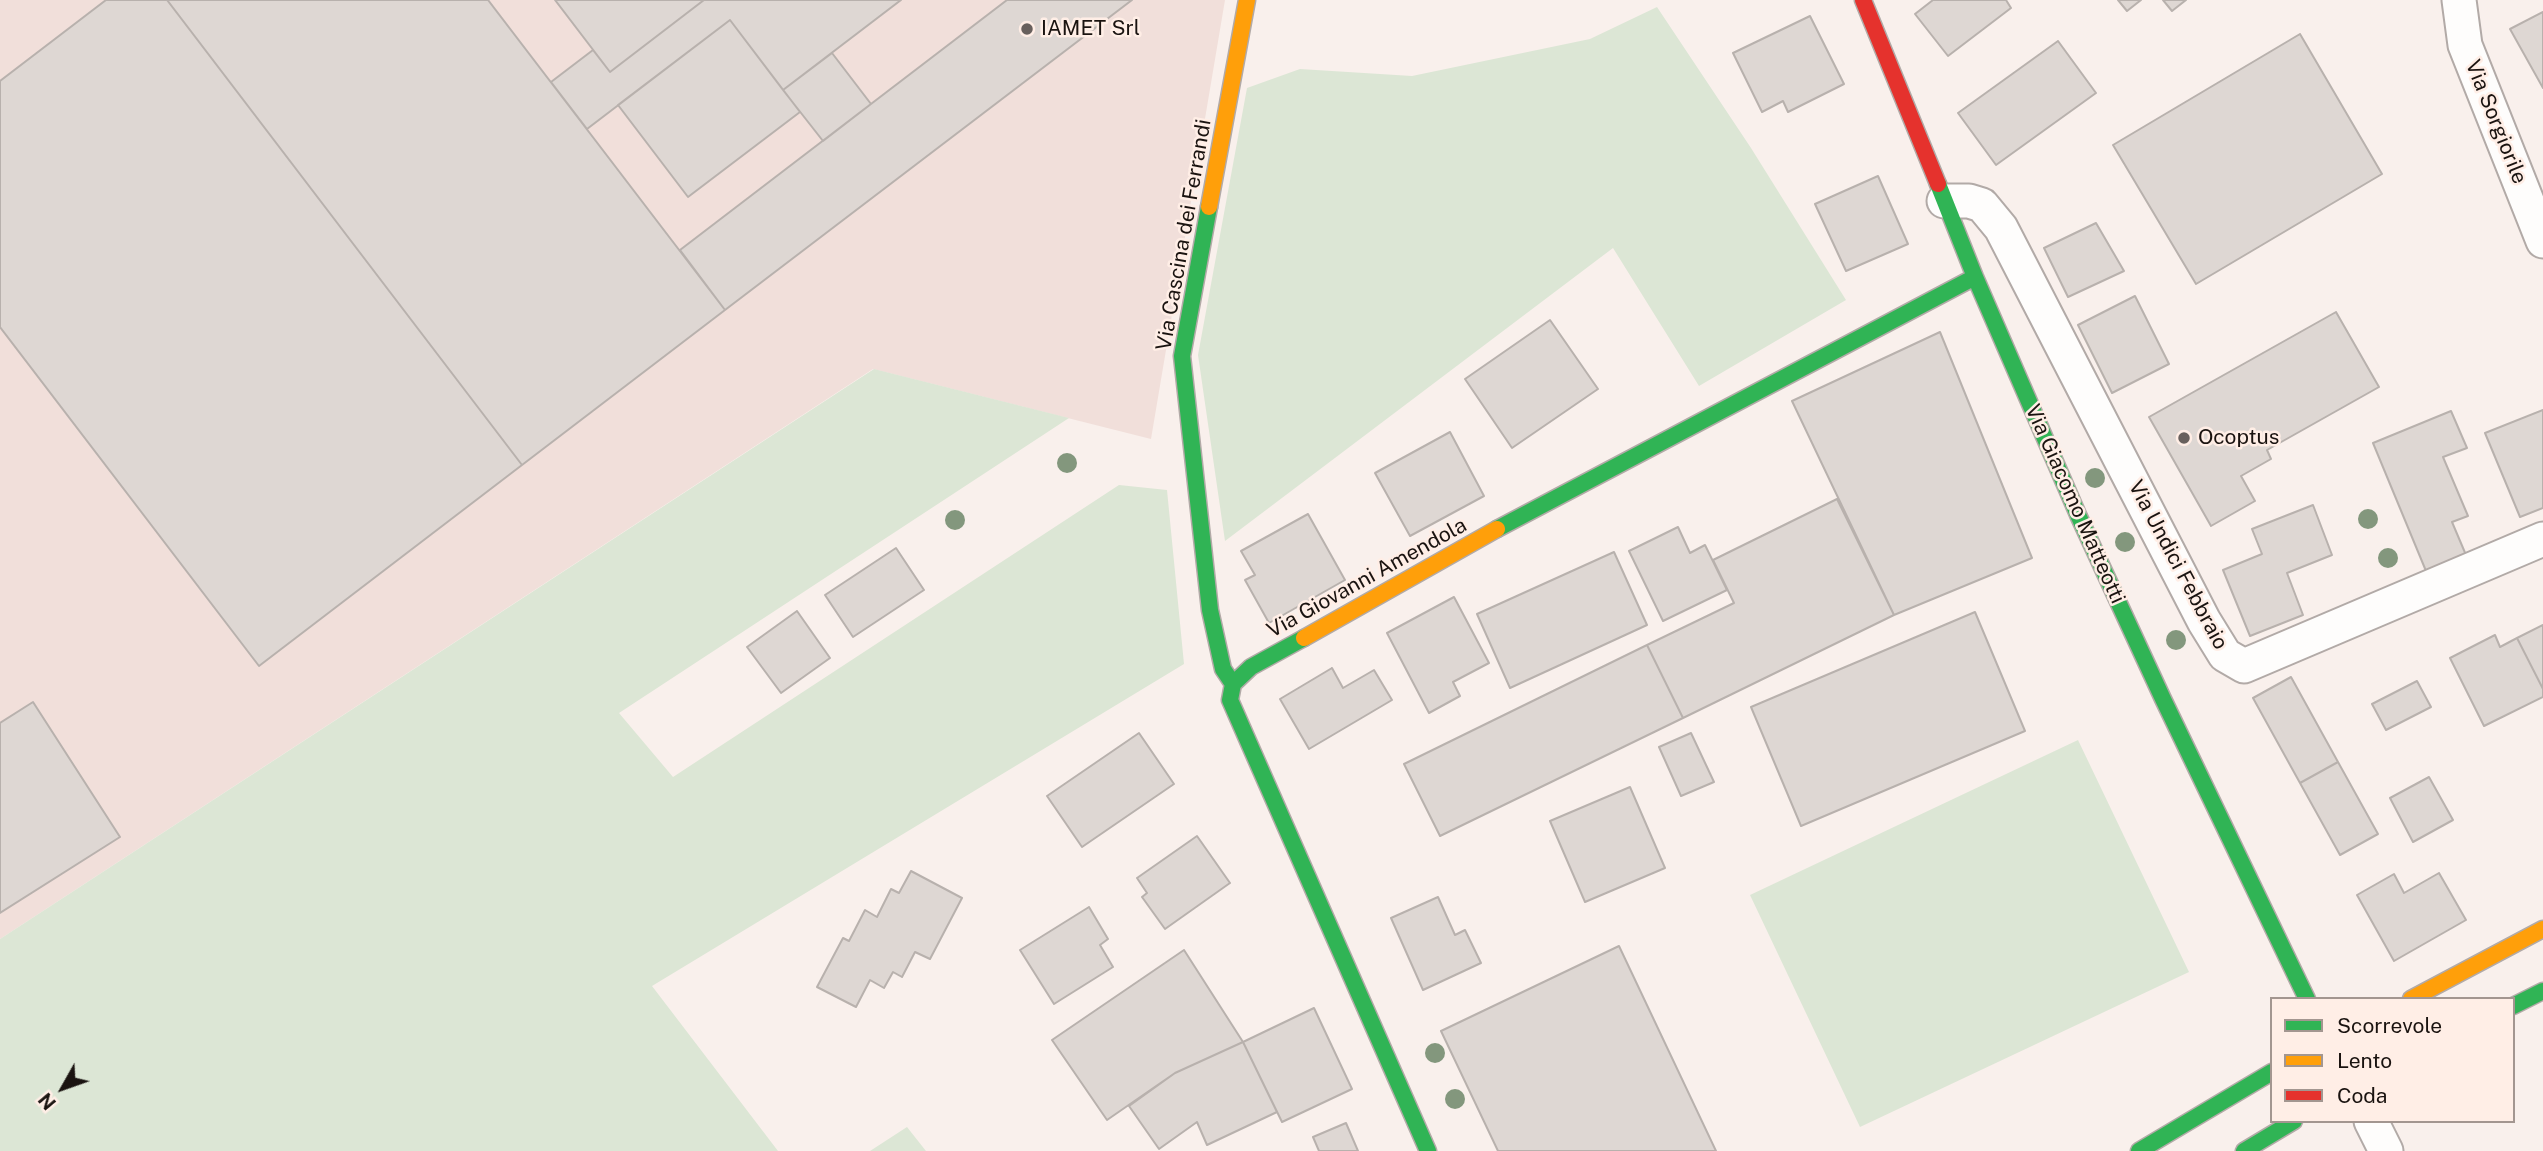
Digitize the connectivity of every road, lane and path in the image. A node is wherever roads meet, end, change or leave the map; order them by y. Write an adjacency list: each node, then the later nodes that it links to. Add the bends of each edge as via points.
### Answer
1 (1247, 0): 8 (main road, Via Cascina dei Ferrandi, via 1182,356 1210,610 1223,669)
2 (1863, 0): 4 (main road, Via Giacomo Matteotti)
3 (2466, 3): 5 (street, Via Sorgiorile, via 2465,45)
4 (1944, 201): 6 (main road, Via Giacomo Matteotti); 7 (street, Via Undici Febbraio, via 1982,205 2001,228 2204,621 2225,655 2244,666)
5 (2543, 241)
6 (1975, 277): 8 (main road, Via Giovanni Amendola, via 1525,514 1251,667); 11 (main road, Via Giacomo Matteotti, via 2079,517)
7 (2543, 539)
8 (1233, 684): 17 (main road, via 1230,700)
9 (2543, 929): 12 (main road)
10 (2543, 991): 13 (main road)
11 (2306, 995)
12 (2415, 997)
13 (2515, 1005)
14 (2270, 1073): 18 (main road)
15 (2291, 1123): 19 (main road)
16 (2372, 1123): 20 (street)
17 (1428, 1151)
18 (2139, 1151)
19 (2244, 1151)
20 (2386, 1151)

